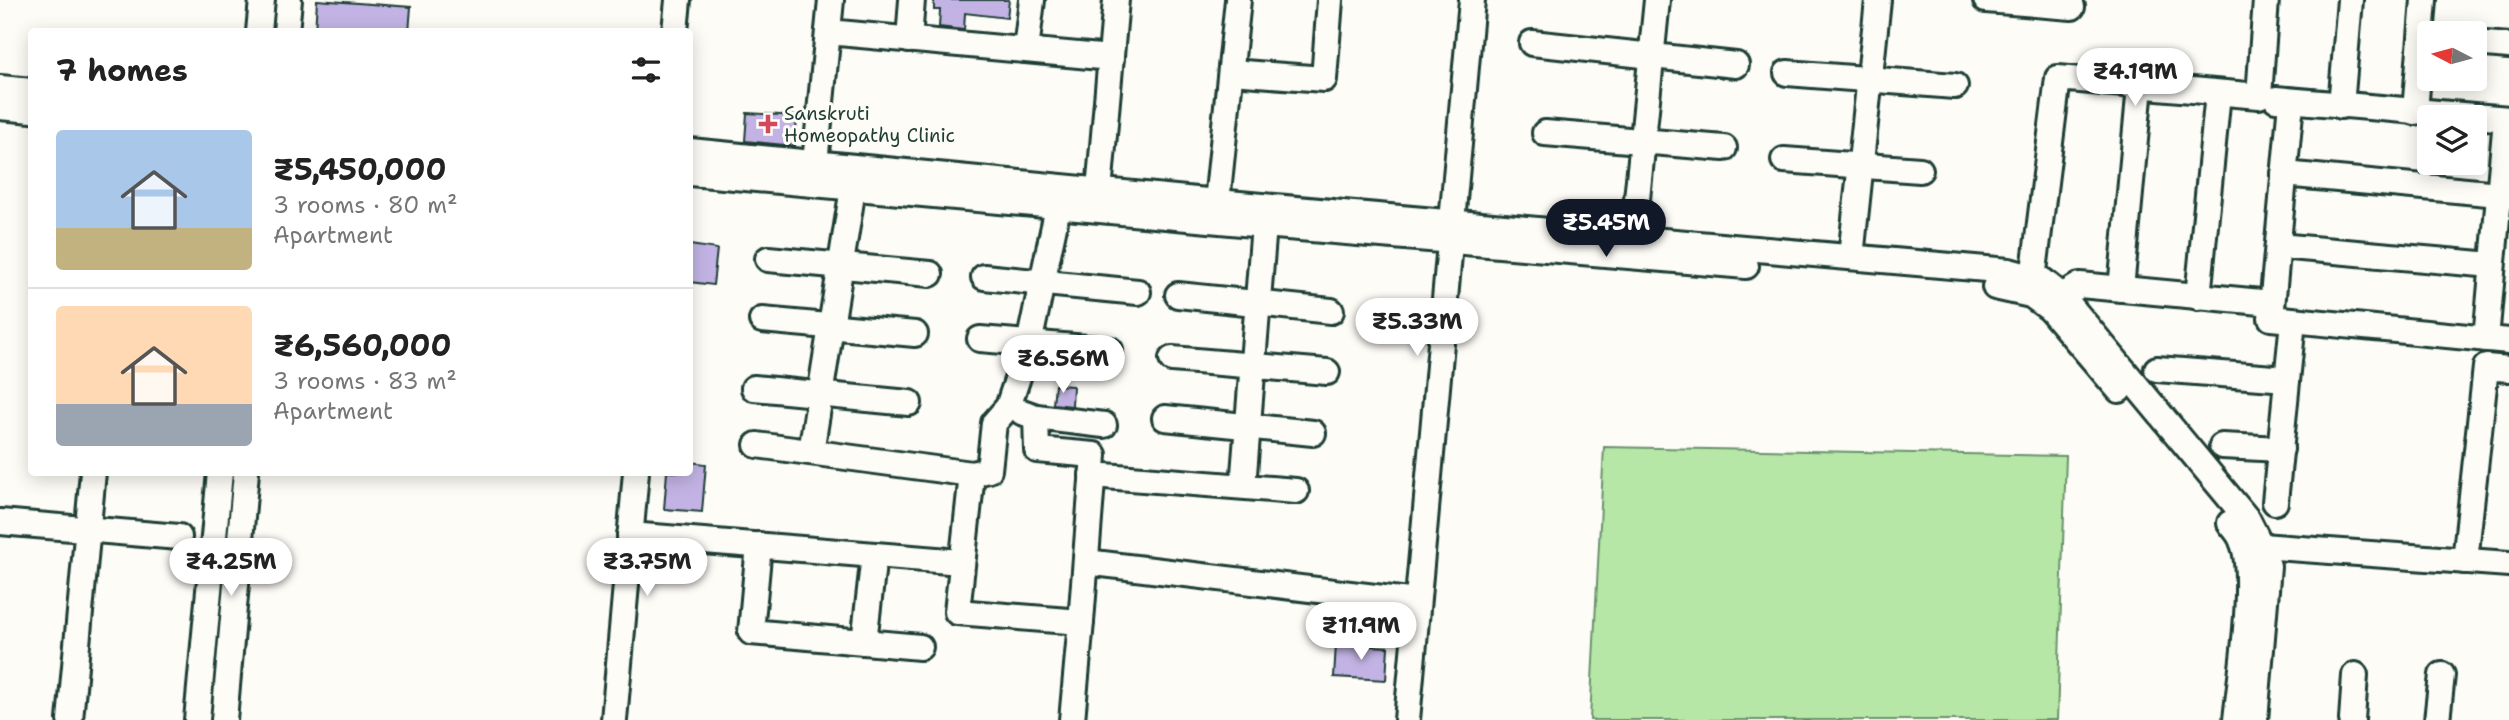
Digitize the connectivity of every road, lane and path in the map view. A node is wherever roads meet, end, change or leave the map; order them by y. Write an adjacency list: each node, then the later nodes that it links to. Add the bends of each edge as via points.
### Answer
1 (262, 0): 19 (street)
2 (289, 0): 20 (street)
3 (678, 0): 21 (street)
4 (831, 0): 22 (street)
5 (912, 0): 23 (street)
6 (1032, 0): 27 (street)
7 (1116, 0): 29 (street)
8 (1238, 0): 31 (street)
9 (1331, 0): 31 (street, via 1324,79)
10 (1472, 0): 63 (street)
11 (1657, 0): 28 (street)
12 (1878, 0): 33 (street)
13 (1986, 0): 17 (street)
14 (2266, 0): 40 (street)
15 (2350, 0): 42 (street)
16 (2424, 0): 18 (street)
17 (2071, 7)
18 (2425, 21)
19 (259, 28)
20 (286, 28)
21 (675, 28)
22 (828, 32): 23 (street); 52 (street)
23 (909, 40): 27 (street)
24 (1532, 43): 28 (street)
25 (2487, 44): 26 (street)
26 (2509, 46)
27 (1026, 50): 29 (street)
28 (1651, 56): 30 (street); 48 (street)
29 (1111, 58): 58 (street)
30 (1736, 65)
31 (1231, 72): 61 (street)
32 (1787, 73): 33 (street)
33 (1870, 79): 34 (street); 53 (street)
34 (1955, 86)
35 (2140, 86): 39 (street); 73 (street, via 2057,78); 74 (street)
36 (0, 88): 37 (street)
37 (28, 91)
38 (2418, 91): 45 (street)
39 (2218, 93): 40 (street); 78 (street)
40 (2259, 96): 41 (street)
41 (2291, 102): 42 (street); 56 (street)
42 (2341, 106): 45 (street)
43 (0, 107): 44 (street)
44 (28, 110)
45 (2415, 112): 46 (street)
46 (2507, 119): 59 (street)
47 (1545, 133): 48 (street)
48 (1643, 142): 49 (street); 64 (street)
49 (1724, 148)
50 (693, 152): 52 (street)
51 (1784, 160): 53 (street)
52 (815, 163): 60 (street)
53 (1861, 166): 54 (street); 66 (street)
54 (1920, 170)
55 (693, 173): 57 (street)
56 (2284, 174): 59 (street); 65 (street)
57 (853, 188): 60 (street); 69 (street)
58 (1099, 191): 60 (street); 61 (street)
59 (2499, 194): 68 (street)
60 (1061, 197): 62 (street); 72 (street)
61 (1217, 202): 63 (street)
62 (1264, 225): 63 (street); 79 (street)
63 (1451, 232): 64 (street); 73 (street); 129 (street)
64 (1633, 239): 66 (street)
65 (2277, 246): 68 (street); 80 (street)
66 (1851, 257): 73 (street, via 2009,271)
67 (768, 259): 69 (street)
68 (2493, 265): 87 (street)
69 (841, 266): 70 (street); 84 (street)
70 (930, 274)
71 (984, 277): 72 (street)
72 (1043, 283): 75 (street); 88 (street)
73 (2032, 287): 77 (street, via 2042,281); 123 (street, via 2242,541)
74 (2121, 289): 77 (street, via 2080,285); 78 (street)
75 (1138, 292)
76 (1178, 295): 79 (street)
77 (2062, 296): 123 (street, via 2248,520)
78 (2198, 296): 80 (street)
79 (1258, 303): 81 (street); 91 (street)
80 (2272, 303): 83 (street, via 2271,318)
81 (1331, 311)
82 (762, 320): 84 (street)
83 (2292, 321): 87 (street); 95 (street)
84 (831, 327): 85 (street); 97 (street)
85 (915, 334)
86 (980, 339): 88 (street)
87 (2497, 340)
88 (1029, 344): 89 (street); 99 (street)
89 (1110, 350)
90 (1172, 359): 91 (street)
91 (1253, 366): 94 (street); 103 (street)
92 (2157, 369): 95 (street)
93 (2509, 369): 125 (street, via 2486,368)
94 (1327, 372)
95 (2287, 379): 107 (street)
96 (754, 388): 97 (street)
97 (820, 395): 98 (street); 108 (street)
98 (909, 403)
99 (1008, 407): 100 (street); 109 (street, via 994,423 989,470)
100 (1036, 417): 102 (street); 110 (street, via 1037,450 1094,455)
101 (1165, 418): 103 (street)
102 (1104, 425)
103 (1247, 426): 104 (street); 115 (street)
104 (1312, 433)
105 (757, 445): 108 (street)
106 (2221, 446): 107 (street)
107 (2281, 449): 117 (street)
108 (811, 452): 109 (street)
109 (972, 474): 126 (street)
110 (1092, 475): 115 (street); 127 (street)
111 (93, 476): 119 (street)
112 (220, 476): 136 (street)
113 (246, 476): 137 (street)
114 (636, 476): 120 (street)
115 (1243, 486): 116 (street)
116 (1296, 491)
117 (2275, 502)
118 (0, 522): 119 (street)
119 (88, 530): 121 (street); 135 (street)
120 (630, 535): 122 (street); 138 (street)
121 (179, 537)
122 (760, 545): 124 (street); 131 (street, via 751,632)
123 (2253, 548): 125 (street); 141 (street, via 2248,562); 142 (street, via 2268,566)
124 (874, 555): 126 (street); 131 (street)
125 (2465, 561): 128 (street)
126 (961, 562): 130 (street, via 957,612)
127 (1086, 562): 129 (street); 130 (street)
128 (2509, 564)
129 (1417, 602): 140 (street)
130 (1081, 622): 139 (street)
131 (864, 642): 132 (street)
132 (920, 647)
133 (2355, 675): 143 (street)
134 (2442, 675): 144 (street)
135 (70, 720)
136 (198, 720)
137 (224, 720)
138 (614, 720)
139 (1072, 720)
140 (1407, 720)
141 (2236, 720)
142 (2255, 720)
143 (2352, 720)
144 (2437, 720)

